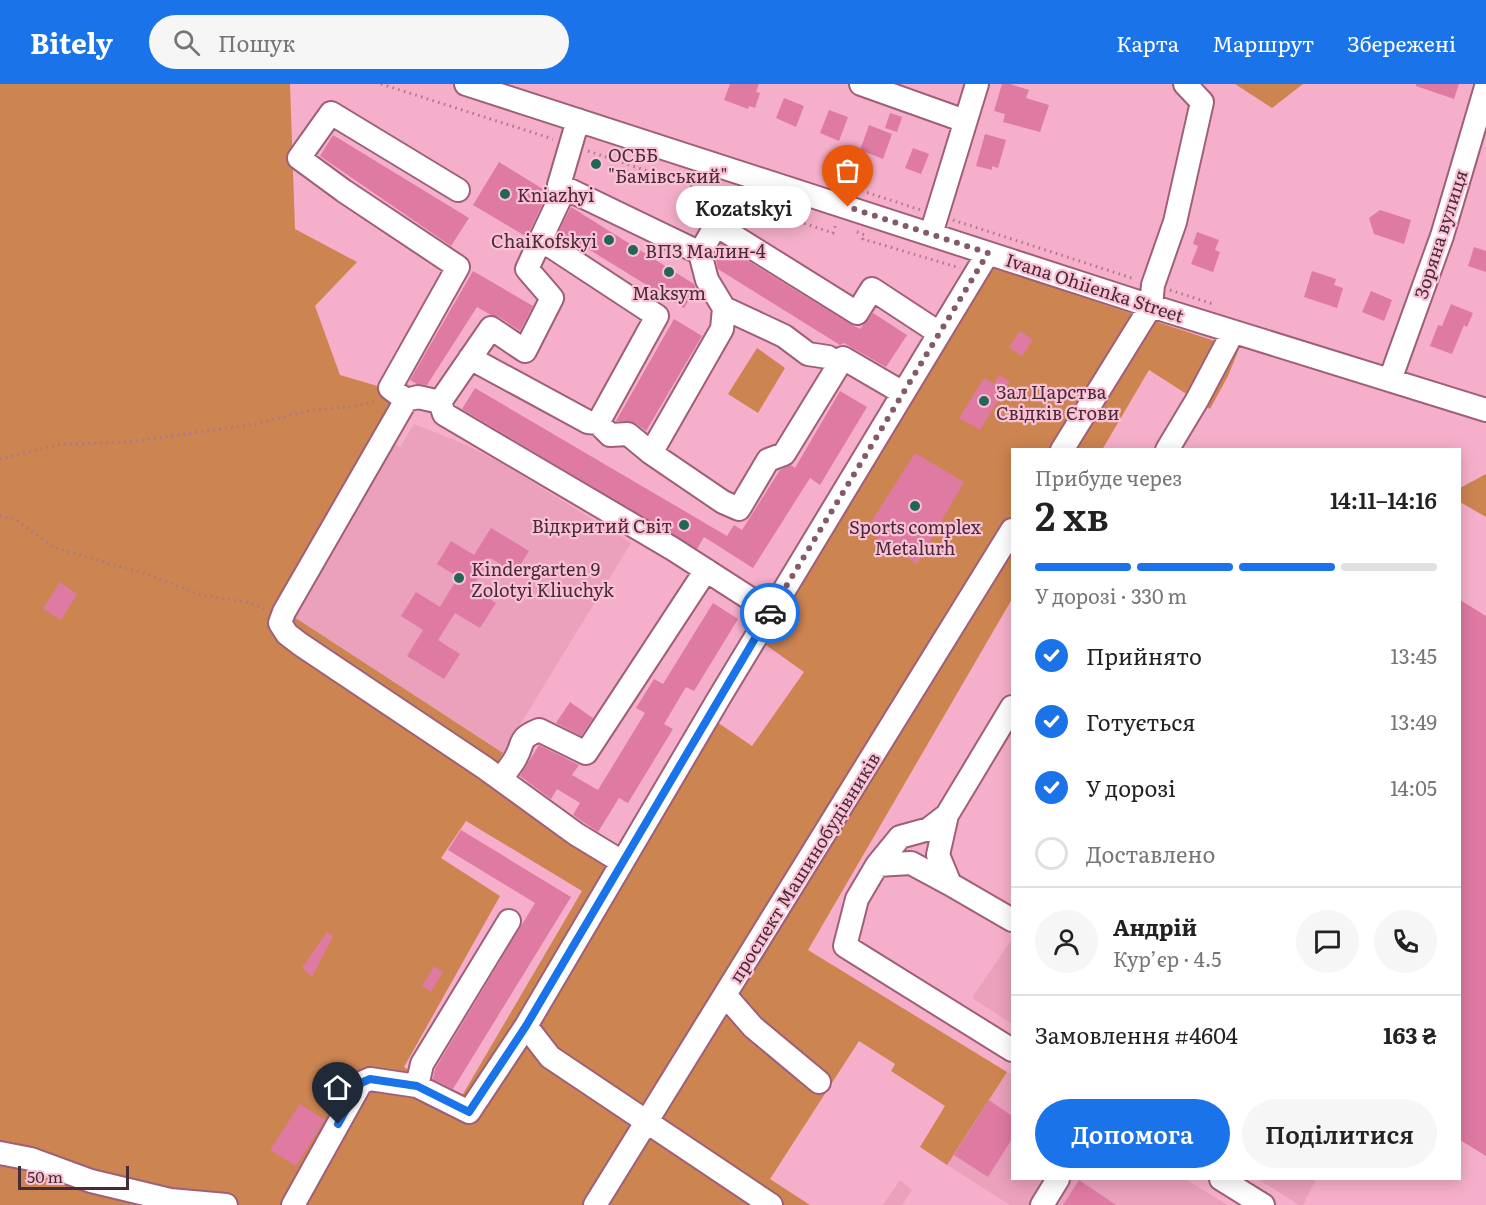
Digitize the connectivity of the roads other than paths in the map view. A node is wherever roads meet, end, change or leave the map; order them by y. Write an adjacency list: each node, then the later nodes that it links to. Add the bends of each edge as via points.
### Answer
1 (466, 84): 6 (street, Ivana Ohiienka Street)
2 (861, 84): 8 (street)
3 (977, 84): 8 (street)
4 (1185, 84): 15 (street, via 1202,102 1175,222)
5 (1486, 87): 21 (street, Зоряна вулиця, via 1442,237)
6 (528, 94): 7 (street, Ivana Ohiienka Street)
7 (578, 120): 9 (street); 11 (street, Ivana Ohiienka Street)
8 (965, 121): 11 (street)
9 (559, 185): 12 (street, via 561,196); 13 (street)
10 (458, 190): 23 (street, via 331,113 299,158 458,267 390,388)
11 (934, 224): 14 (street, Ivana Ohiienka Street)
12 (538, 243): 19 (street, via 528,268 552,298 525,351 491,328); 26 (street, via 552,247 657,316)
13 (700, 253): 16 (street, via 707,280); 18 (street, via 716,225 857,313 872,289)
14 (988, 253): 15 (street, Ivana Ohiienka Street); 18 (street)
15 (1152, 295): 17 (street, Ivana Ohiienka Street); 27 (street)
16 (724, 308): 20 (street, via 784,336 808,354 828,357); 29 (street, via 722,329)
17 (1233, 332): 21 (street, Ivana Ohiienka Street); 28 (street)
18 (939, 333): 22 (street)
19 (470, 358): 24 (street); 26 (street, via 588,422)
20 (839, 364): 22 (street, via 843,358); 29 (street, via 784,454 768,460 739,509)
21 (1390, 380): 25 (street, Ivana Ohiienka Street)
22 (903, 393): 32 (street)
23 (406, 400): 24 (street, via 418,397); 34 (street, via 280,623 286,634 300,644)
24 (440, 402): 31 (street, via 444,414)
25 (1486, 410)
26 (598, 423): 29 (street, via 610,435 628,434)
27 (1063, 448)
28 (1168, 448)
29 (651, 453)
30 (1011, 532): 41 (street, проспект Машинобудівників)
31 (706, 570): 32 (street); 34 (street, via 586,753 539,730 527,735 519,745)
32 (771, 612): 36 (street)
33 (1011, 709): 35 (street)
34 (501, 779): 36 (street)
35 (947, 815): 37 (street, via 929,829 900,837); 38 (street, via 938,855)
36 (622, 862): 42 (street)
37 (877, 865): 38 (street, via 911,863); 43 (street, via 857,899 845,946)
38 (950, 884): 39 (street)
39 (1011, 919)
40 (509, 921): 45 (street, via 422,1064)
41 (725, 995): 44 (street, via 753,1027); 46 (street, проспект Машинобудівників)
42 (526, 1026): 45 (street, via 469,1112); 46 (street, via 550,1057)
43 (1011, 1049)
44 (819, 1082)
45 (417, 1086): 51 (street, via 370,1079 361,1083)
46 (646, 1122): 52 (street, проспект Машинобудівників); 53 (street)
47 (0, 1153): 50 (street, via 170,1200)
48 (1057, 1180): 54 (street)
49 (1223, 1180): 55 (street)
50 (226, 1205)
51 (293, 1205)
52 (595, 1205)
53 (771, 1205)
54 (1042, 1205)
55 (1263, 1205)

